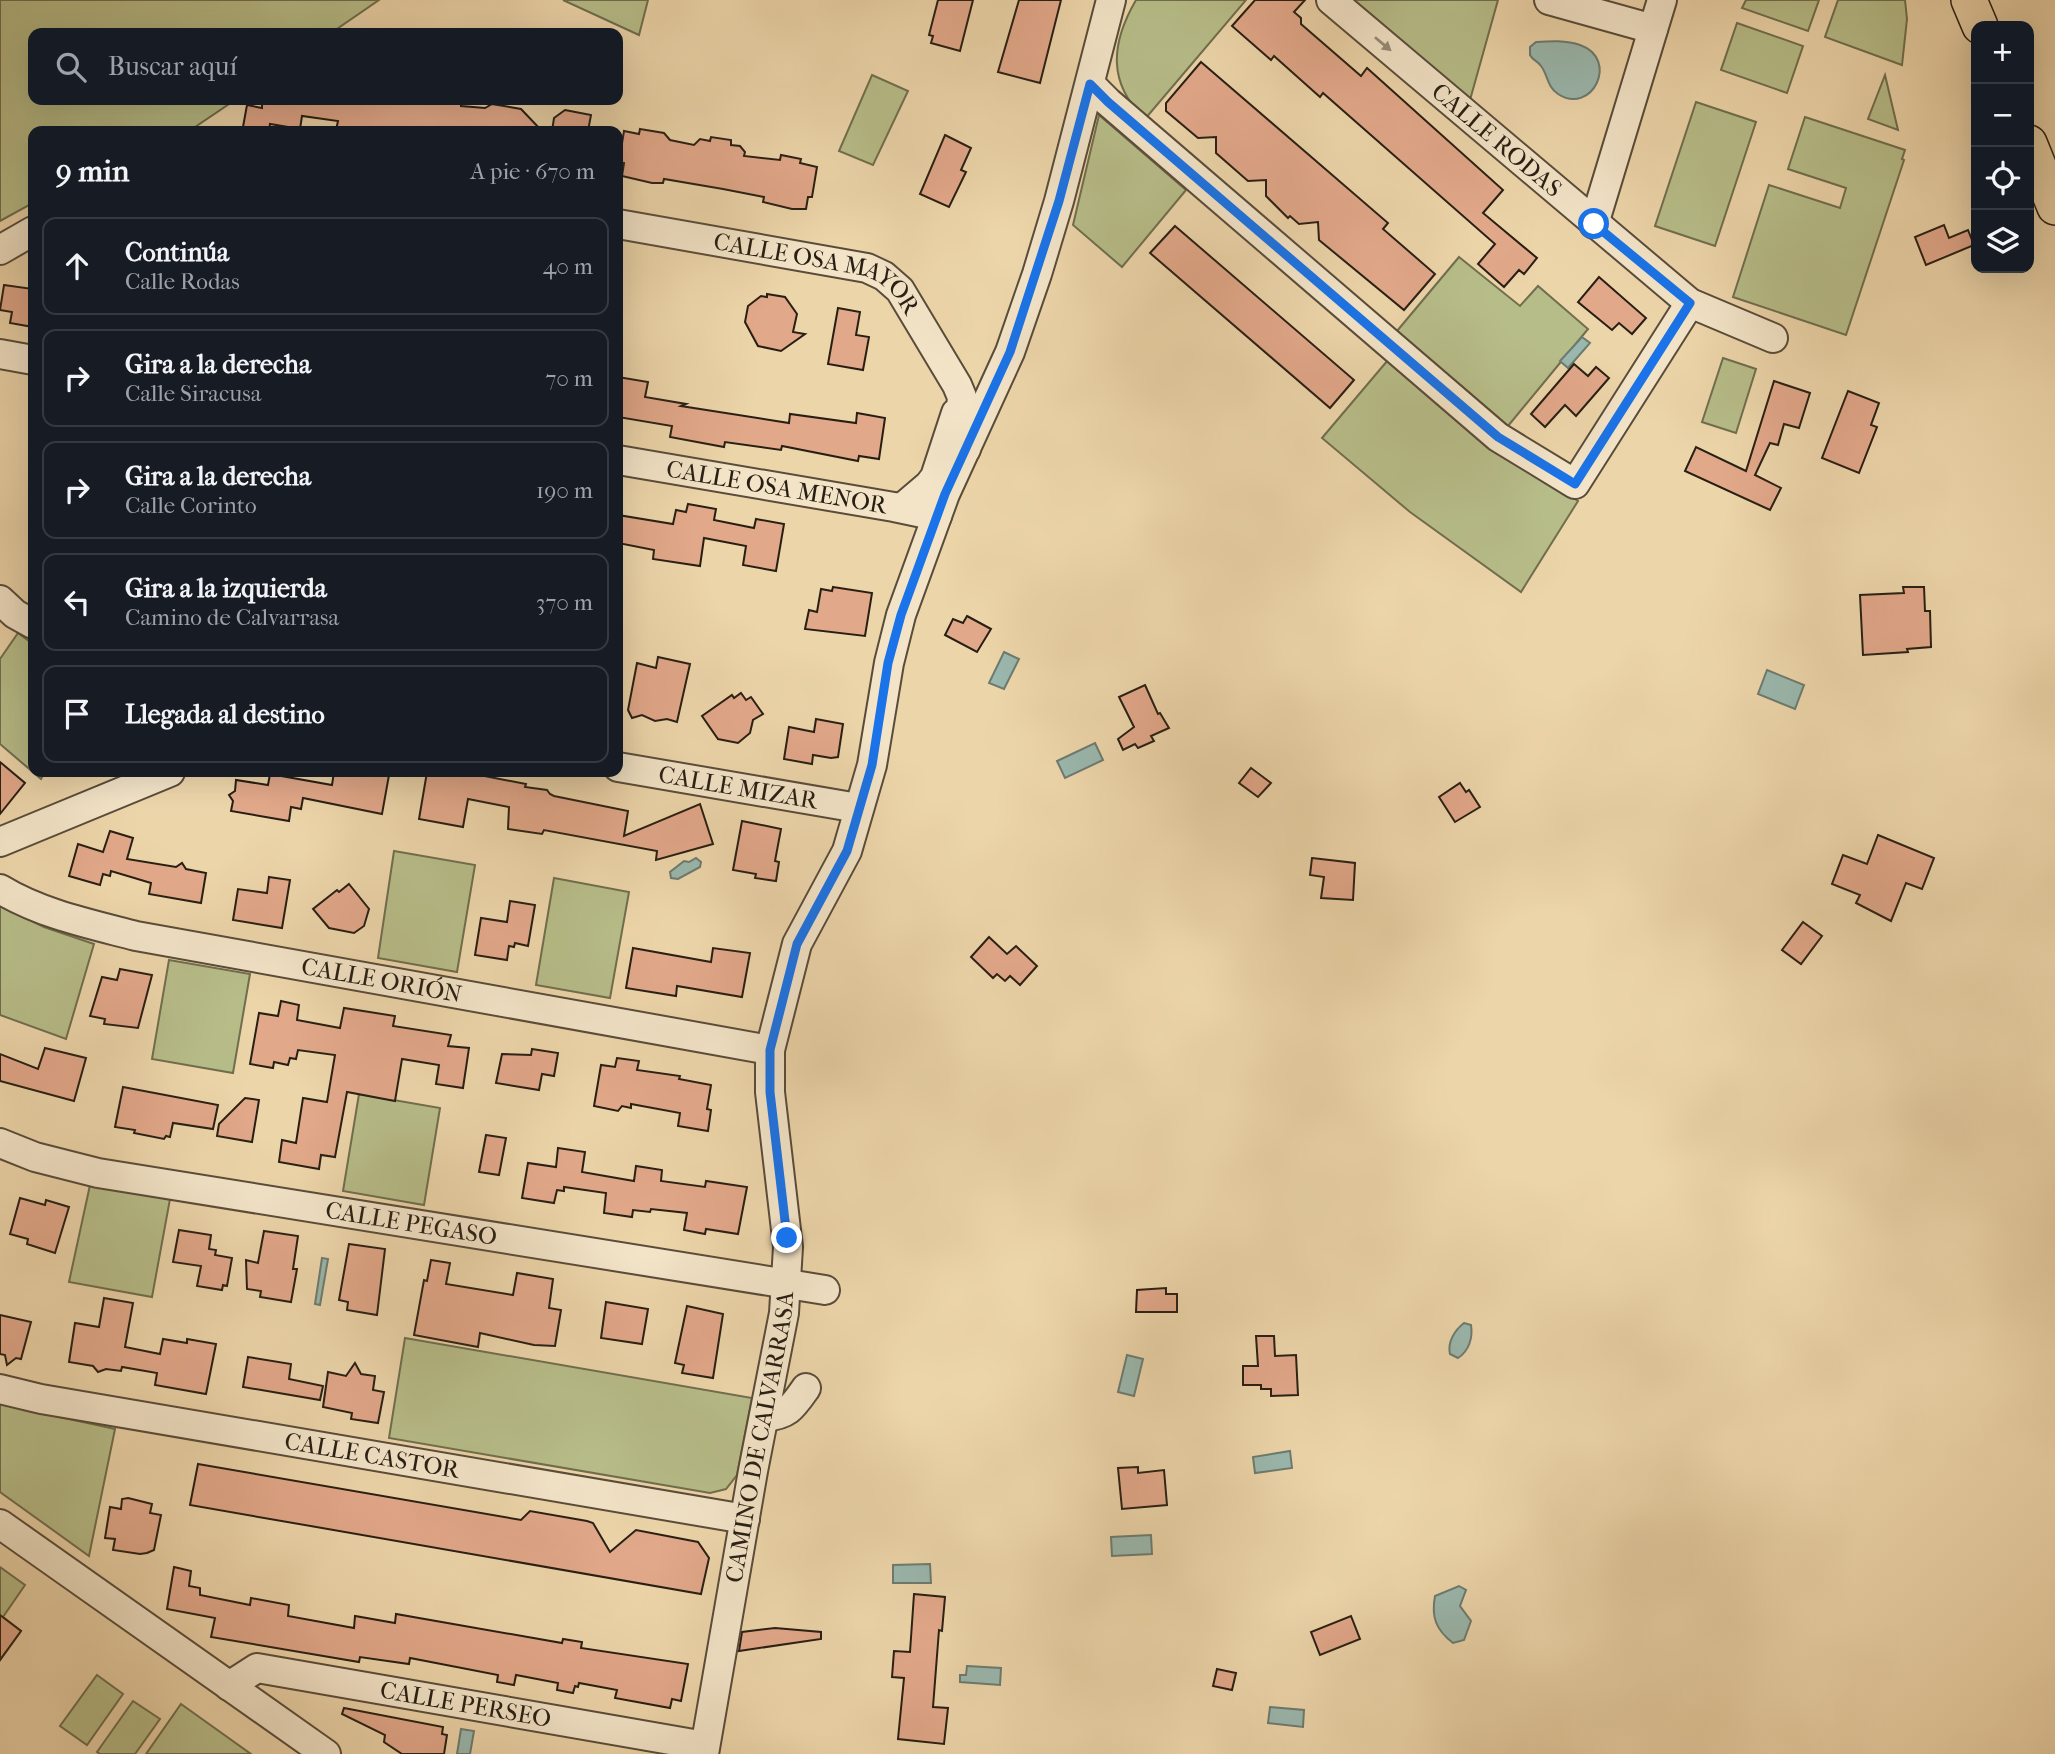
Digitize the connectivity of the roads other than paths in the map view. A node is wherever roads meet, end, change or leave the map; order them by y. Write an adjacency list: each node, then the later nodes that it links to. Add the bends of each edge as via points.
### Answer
1 (1111, 0): 8 (street, CAMINO DE CALVARRASA)
2 (1331, 0): 11 (street, CALLE RODAS, one-way to 11)
3 (1549, 0): 7 (street)
4 (1661, 0): 7 (street)
5 (1969, 0): 6 (main road)
6 (1978, 21)
7 (1653, 29): 11 (street)
8 (1090, 84): 15 (street, via 1498,437 1575,484); 20 (street, CAMINO DE CALVARRASA, via 1059,201 1010,352)
9 (2030, 147): 10 (main road)
10 (2055, 207)
11 (1594, 224): 15 (street, CALLE RODAS)
12 (623, 226): 20 (street, CALLE OSA MAYOR, via 867,268 884,276 900,290 962,397)
13 (28, 234): 14 (street)
14 (0, 250)
15 (1690, 303): 16 (street, CALLE RODAS)
16 (1773, 338)
17 (0, 354): 18 (street)
18 (28, 359)
19 (623, 461): 21 (street, CALLE OSA MENOR)
20 (951, 462): 21 (street); 22 (street, CAMINO DE CALVARRASA)
21 (902, 508): 22 (street, CALLE OSA MENOR)
22 (937, 516): 27 (street, CAMINO DE CALVARRASA, via 891,649 872,765)
23 (0, 600): 24 (street)
24 (28, 621)
25 (623, 768): 27 (street, CALLE MIZAR)
26 (158, 777): 28 (street)
27 (858, 808): 30 (street, CAMINO DE CALVARRASA, via 847,851 797,944)
28 (0, 842)
29 (0, 889): 30 (street, CALLE ORIÓN, via 72,919 136,936)
30 (770, 1050): 32 (street, CAMINO DE CALVARRASA, via 770,1092 788,1247)
31 (0, 1143): 32 (street, CALLE PEGASO, via 98,1173)
32 (786, 1283): 33 (street, CALLE PEGASO); 36 (street, CAMINO DE CALVARRASA)
33 (825, 1290)
34 (806, 1388): 36 (street, via 781,1415)
35 (0, 1389): 37 (street, CALLE CASTOR)
36 (764, 1417): 37 (street, CAMINO DE CALVARRASA)
37 (745, 1519): 40 (street, CAMINO DE CALVARRASA)
38 (0, 1524): 39 (street)
39 (229, 1686): 40 (street, CALLE PERSEO, via 257,1668); 41 (street)
40 (705, 1750)
41 (326, 1754)

